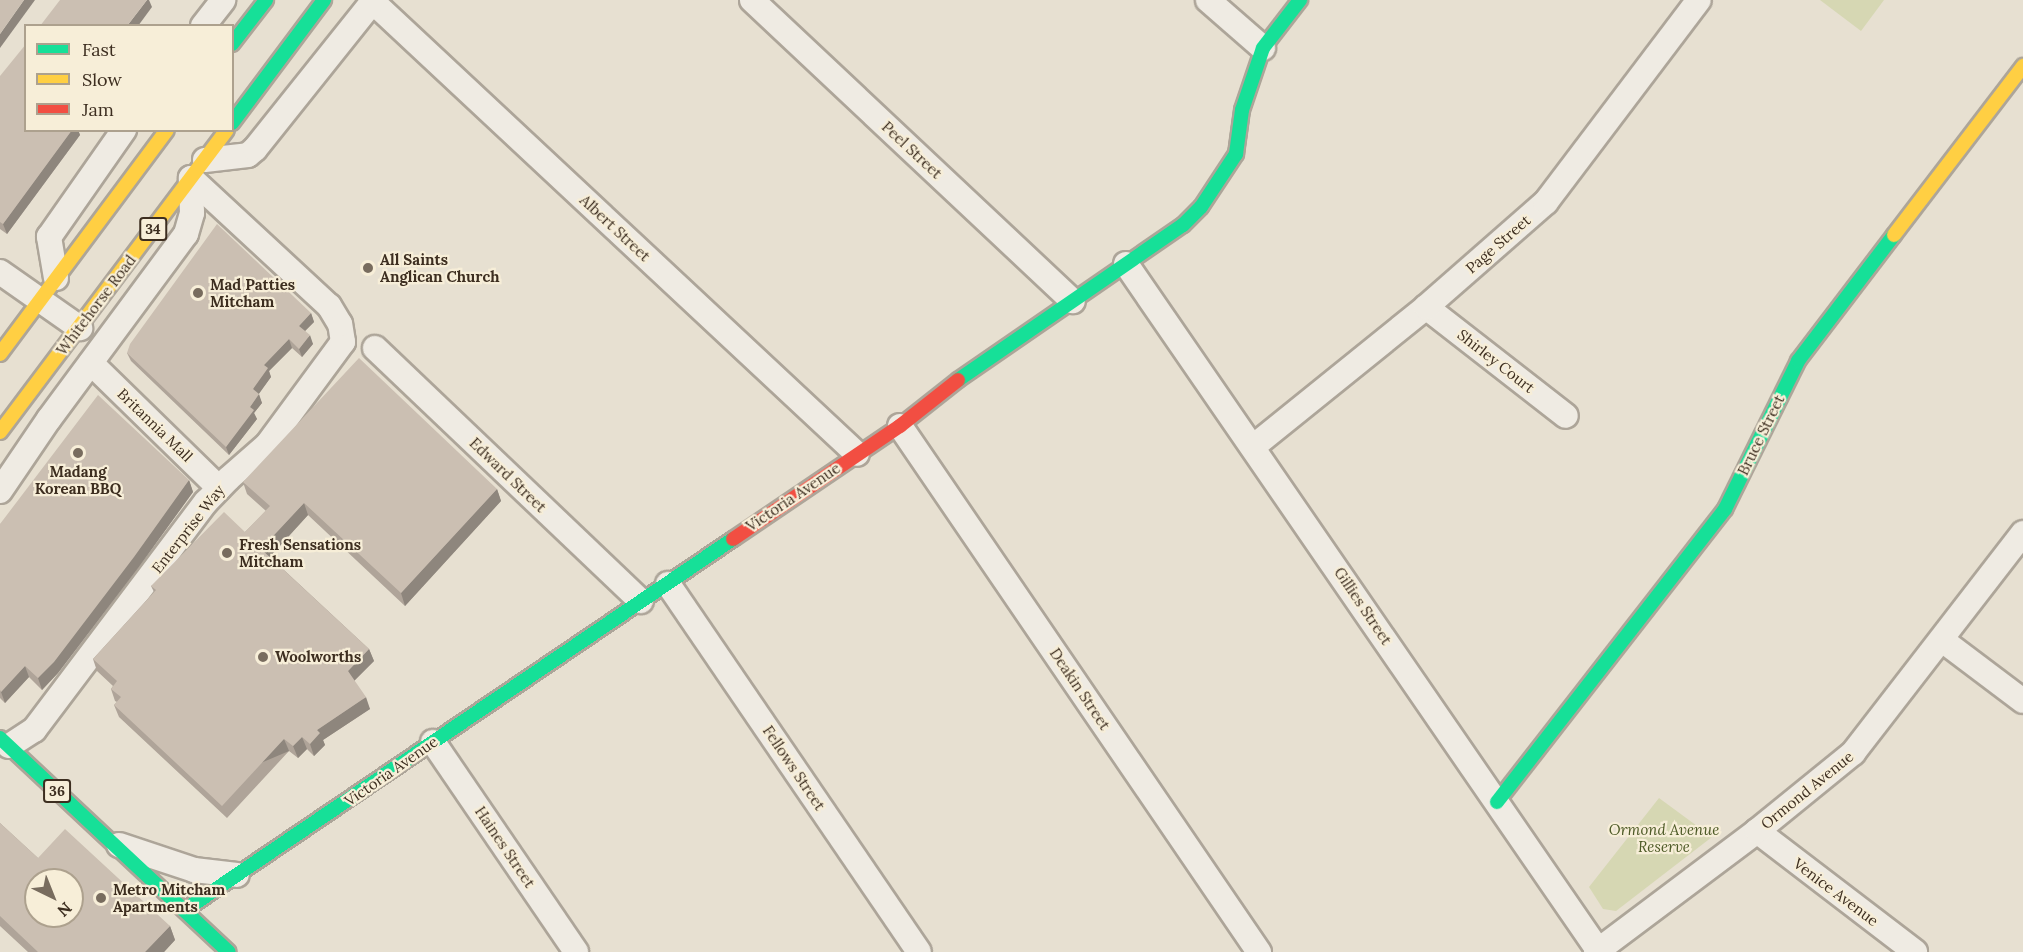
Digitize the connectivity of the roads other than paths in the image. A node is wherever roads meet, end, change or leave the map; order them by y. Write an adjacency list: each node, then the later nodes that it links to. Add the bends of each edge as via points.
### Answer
1 (223, 0): 9 (street)
2 (266, 0): 10 (main road)
3 (324, 0): 13 (main road)
4 (752, 0): 22 (street, Peel Street)
5 (1208, 0): 11 (street)
6 (1300, 0): 11 (main road, Victoria Avenue)
7 (1699, 0): 23 (street, Page Street, via 1546,202)
8 (373, 1): 17 (street, via 255,149); 34 (street, Albert Street)
9 (205, 24)
10 (234, 41)
11 (1263, 48): 18 (main road, Victoria Avenue, via 1242,110 1236,154 1201,207)
12 (2023, 66): 44 (main road, Bruce Street, via 1798,361 1725,509)
13 (234, 120)
14 (123, 132): 20 (street, via 50,237)
15 (166, 132): 20 (main road)
16 (226, 132): 17 (main road, Whitehorse Road / 34)
17 (198, 169): 24 (main road, Whitehorse Road / 34); 27 (street, Whitehorse Road, via 186,234); 35 (street, Enterprise Way, via 328,306 340,324 343,342 267,445)
18 (1126, 264): 22 (main road, Victoria Avenue); 33 (street, Gillies Street)
19 (0, 272): 21 (street)
20 (56, 278): 21 (main road)
21 (40, 300): 24 (street); 25 (main road)
22 (1073, 300): 30 (main road, Victoria Avenue, via 960,378)
23 (1426, 307): 28 (street, Shirley Court); 33 (street, Page Street)
24 (80, 328): 31 (main road, Whitehorse Road / 34)
25 (2, 347)
26 (375, 348): 39 (street, Edward Street)
27 (91, 363): 29 (street, Whitehorse Road); 35 (street, Britannia Mall)
28 (1566, 416)
29 (49, 419): 32 (street); 36 (street, Whitehorse Road)
30 (900, 426): 34 (main road, Victoria Avenue); 53 (street, Deakin Street)
31 (0, 432)
32 (0, 437)
33 (1254, 446): 44 (street, Gillies Street)
34 (857, 454): 38 (main road, Victoria Avenue)
35 (219, 488): 42 (street, Enterprise Way, via 56,703 28,736)
36 (0, 491)
37 (2023, 533): 40 (street, Ormond Avenue)
38 (668, 584): 39 (main road, Victoria Avenue); 52 (street, Fellows Street)
39 (641, 601): 43 (main road, Victoria Avenue)
40 (1942, 640): 41 (street); 45 (street, Ormond Avenue, via 1853,753)
41 (2023, 701)
42 (4, 742): 46 (main road, 36)
43 (433, 742): 47 (main road, Victoria Avenue); 51 (street, Haines Street)
44 (1497, 802): 49 (street, Gillies Street)
45 (1757, 831): 49 (street, Ormond Avenue); 54 (street, Venice Avenue)
46 (114, 843): 47 (street, via 194,870); 48 (main road, 36)
47 (237, 875): 48 (main road, Victoria Avenue)
48 (185, 910): 50 (main road, 36)
49 (1597, 951)
50 (229, 952)
51 (576, 952)
52 (920, 952)
53 (1259, 952)
54 (1915, 952)

